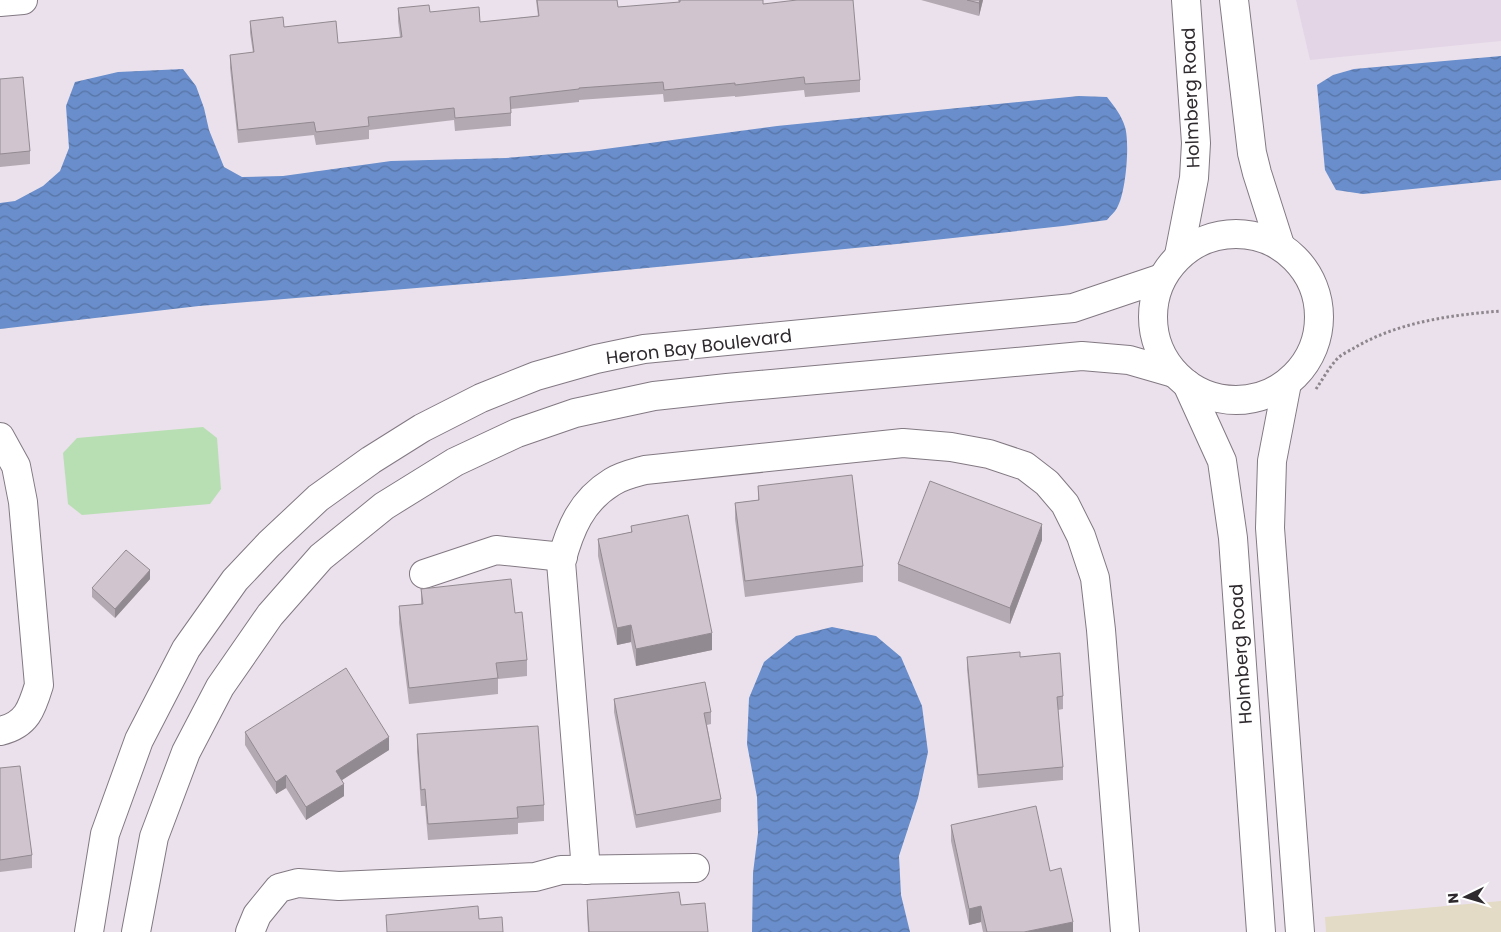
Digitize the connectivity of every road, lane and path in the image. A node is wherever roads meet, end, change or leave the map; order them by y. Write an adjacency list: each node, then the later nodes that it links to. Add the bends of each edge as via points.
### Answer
1 (23, 0): 4 (street)
2 (1186, 0): 6 (street, Holmberg Road, via 1196,143 1194,178)
3 (1234, 0): 5 (street, via 1252,153)
4 (0, 2)
5 (1280, 245): 6 (street, via 1255,235 1228,233 1201,240); 10 (street, via 1300,262 1314,285 1320,312 1317,339 1306,363)
6 (1179, 255): 7 (street)
7 (1162, 278): 9 (street, via 1152,317 1155,337 1162,356); 18 (street, Heron Bay Boulevard, via 1073,308 644,349 536,376 481,398 422,428 318,498 235,580 186,649 139,740 105,834)
8 (1501, 311): 11 (path, via 1451,315 1383,334 1338,357)
9 (1180, 378): 10 (street, via 1205,395 1226,400 1248,400 1269,394); 19 (street, via 1129,360 1082,356 654,396 574,413 517,433 456,462 384,506 321,557 270,615 220,687 186,752 154,837); 22 (street, Holmberg Road, via 1222,461 1233,538)
10 (1287, 383): 23 (street, via 1272,461 1270,528)
11 (1315, 391)
12 (0, 437): 15 (street, via 16,466 23,502 39,685 31,710 12,728)
13 (563, 557): 14 (street, via 496,550); 17 (street); 21 (street, via 571,528 590,498 612,481 645,470 903,443 989,454 1024,466 1047,483 1065,504 1081,536 1095,578)
14 (424, 574)
15 (0, 730)
16 (695, 868): 17 (street)
17 (586, 870): 20 (street, via 561,870 536,877 339,886 298,883 279,888 257,915)
18 (88, 932)
19 (136, 932)
20 (250, 932)
21 (1125, 932)
22 (1261, 932)
23 (1300, 932)

